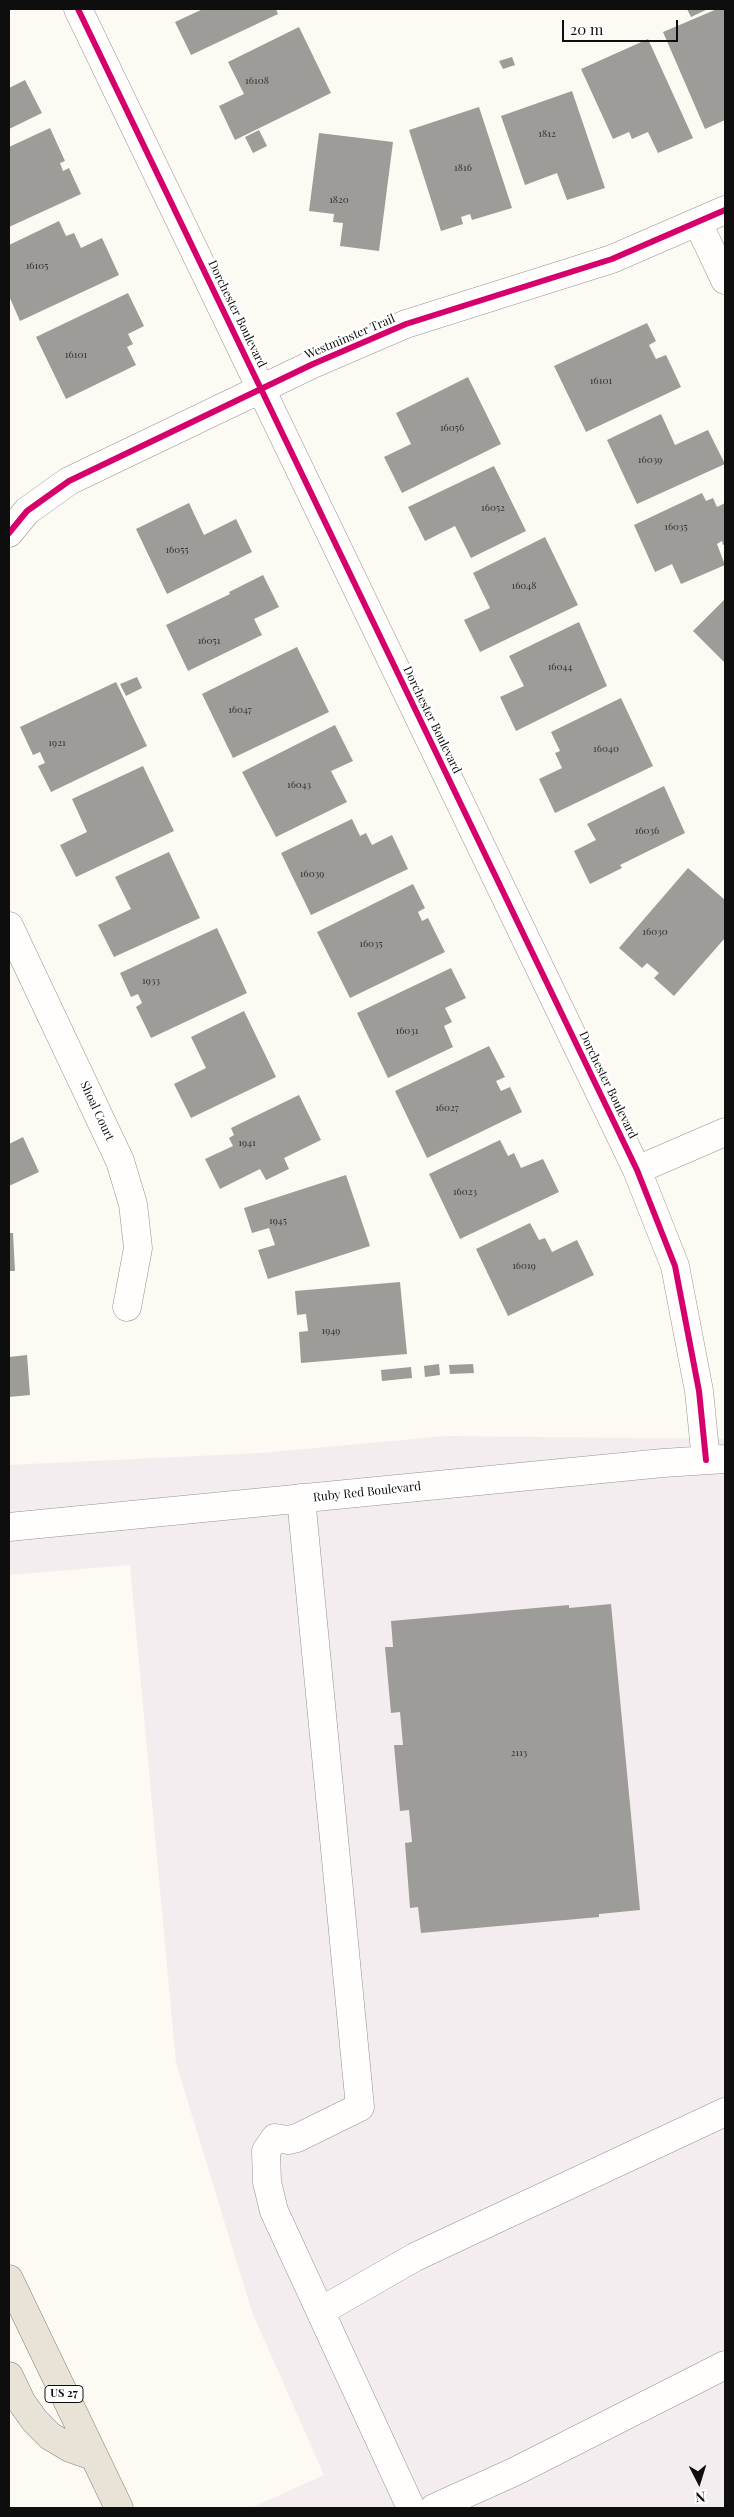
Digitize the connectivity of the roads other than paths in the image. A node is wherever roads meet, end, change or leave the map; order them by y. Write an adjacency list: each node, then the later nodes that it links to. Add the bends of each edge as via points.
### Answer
1 (78, 9): 5 (street, Dorchester Boulevard)
2 (725, 210): 3 (street, Westminster Trail)
3 (698, 223): 4 (street); 5 (street, Westminster Trail, via 583,270 406,324)
4 (725, 280)
5 (261, 390): 6 (street, Westminster Trail, via 69,481 27,511); 9 (street, Dorchester Boulevard)
6 (9, 533)
7 (9, 926): 10 (street, Shoal Court, via 120,1161 133,1204 138,1248)
8 (725, 1132): 9 (street)
9 (637, 1170): 11 (street, Dorchester Boulevard, via 675,1266)
10 (127, 1307)
11 (716, 1460): 12 (street, Ruby Red Boulevard)
12 (301, 1498): 13 (street, Ruby Red Boulevard); 16 (street, via 360,2107 297,2138 276,2138 266,2151 266,2166 274,2211)
13 (9, 1527)
14 (725, 2112): 16 (street, via 415,2257)
15 (9, 2279): 19 (highway, US 27)
16 (321, 2311): 21 (street)
17 (725, 2365): 22 (street, via 514,2472)
18 (9, 2376): 19 (highway, via 22,2403 45,2431 70,2448)
19 (93, 2456): 20 (highway, US 27)
20 (119, 2508)
21 (411, 2508)
22 (434, 2508)

